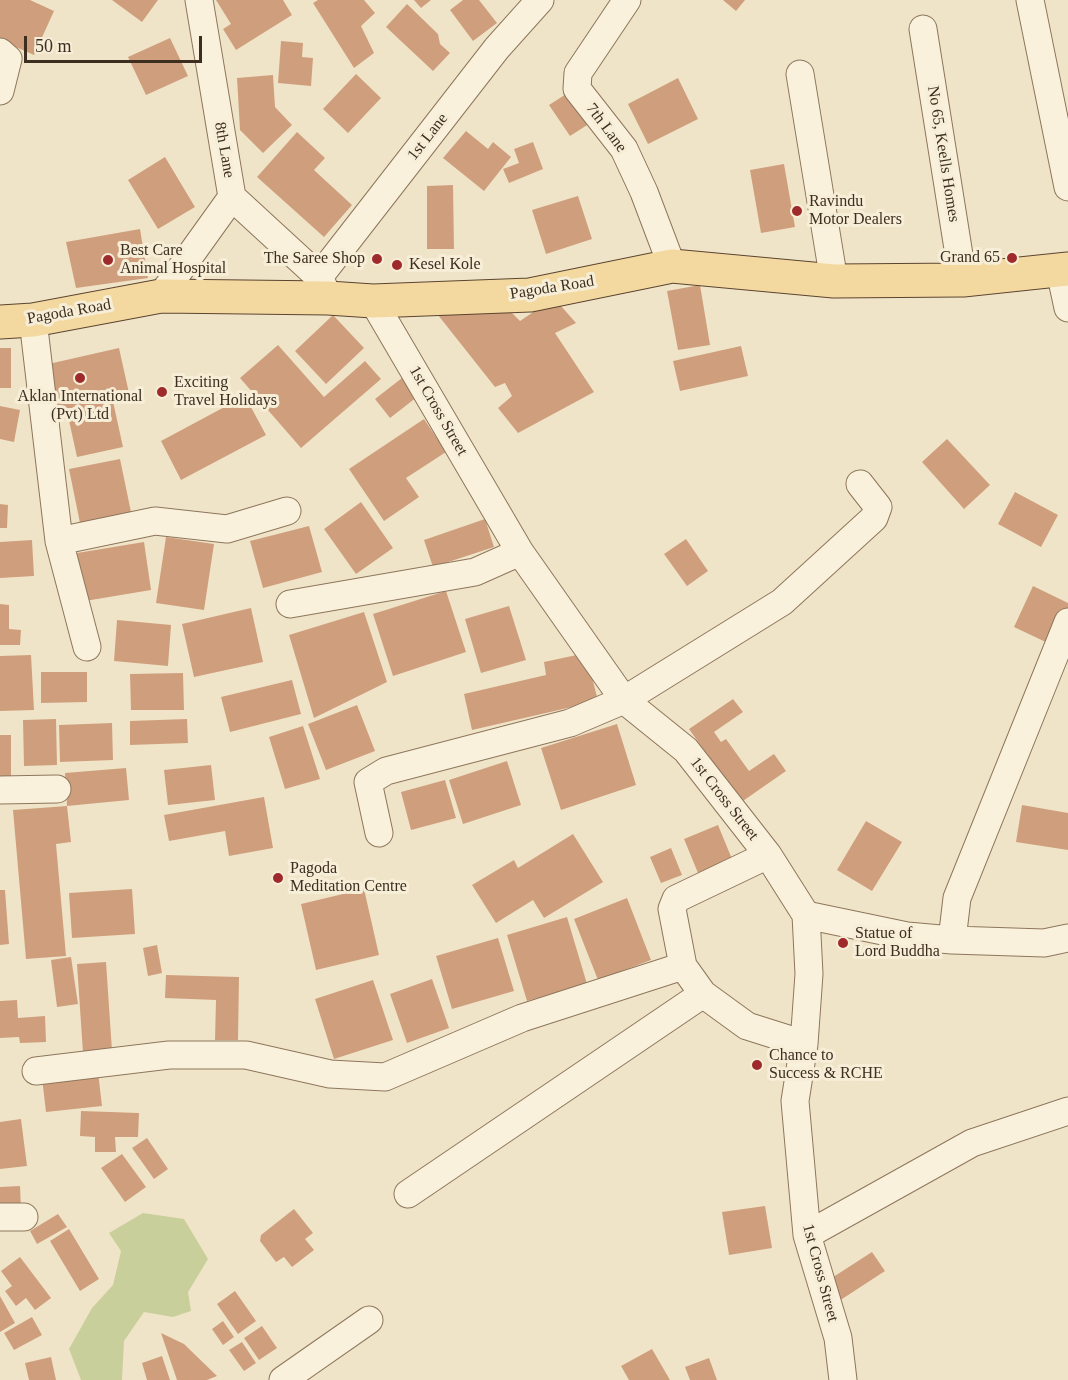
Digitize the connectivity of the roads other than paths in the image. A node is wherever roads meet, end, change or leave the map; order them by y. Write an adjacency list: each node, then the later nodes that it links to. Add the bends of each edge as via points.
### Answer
1 (199, 0): 10 (street, 8th Lane)
2 (540, 0): 15 (street, 1st Lane, via 498,48)
3 (627, 0): 11 (street, 7th Lane, via 578,73 577,89 624,149)
4 (1030, 0): 9 (street)
5 (923, 29): 13 (street, No 65, Keells Homes)
6 (0, 52): 8 (street, via 8,59)
7 (800, 74): 14 (street)
8 (0, 91)
9 (1068, 187)
10 (232, 197): 15 (street, 8th Lane); 16 (street)
11 (672, 266): 14 (main road, Pagoda Road); 17 (main road, Pagoda Road, via 530,295)
12 (1064, 270): 13 (main road, Pagoda Road); 18 (street)
13 (963, 280): 14 (main road, Pagoda Road)
14 (834, 281)
15 (323, 287): 16 (main road, Pagoda Road); 17 (main road, Pagoda Road)
16 (160, 296): 19 (main road, Pagoda Road)
17 (373, 301): 24 (street, 1st Cross Street)
18 (1068, 308)
19 (33, 320): 20 (main road, Pagoda Road); 23 (street)
20 (0, 322)
21 (860, 484): 28 (street, via 878,507 874,518 782,602)
22 (287, 511): 23 (street, via 227,530 155,521)
23 (59, 541): 27 (street)
24 (520, 552): 25 (street, via 475,572); 28 (street, 1st Cross Street)
25 (290, 604)
26 (1068, 622): 35 (street, via 957,898)
27 (87, 647)
28 (624, 700): 31 (street, via 570,723 386,771 368,782); 32 (street, 1st Cross Street, via 686,750)
29 (57, 789): 30 (street)
30 (0, 790)
31 (379, 833)
32 (768, 855): 33 (street, 1st Cross Street); 36 (street, via 676,899 672,909)
33 (806, 915): 35 (street, via 907,936); 38 (street, 1st Cross Street, via 809,974)
34 (1068, 938): 35 (street, via 1044,943)
35 (952, 940)
36 (683, 966): 37 (street); 39 (street, via 522,1018 385,1077 330,1074 246,1055 169,1055)
37 (703, 994): 38 (street, via 747,1026); 41 (street)
38 (804, 1044): 42 (street, 1st Cross Street, via 795,1101)
39 (36, 1071)
40 (1068, 1111): 42 (street, via 972,1143)
41 (408, 1194)
42 (807, 1235): 45 (street, 1st Cross Street, via 838,1338)
43 (369, 1320): 44 (street)
44 (283, 1380)
45 (843, 1380)

